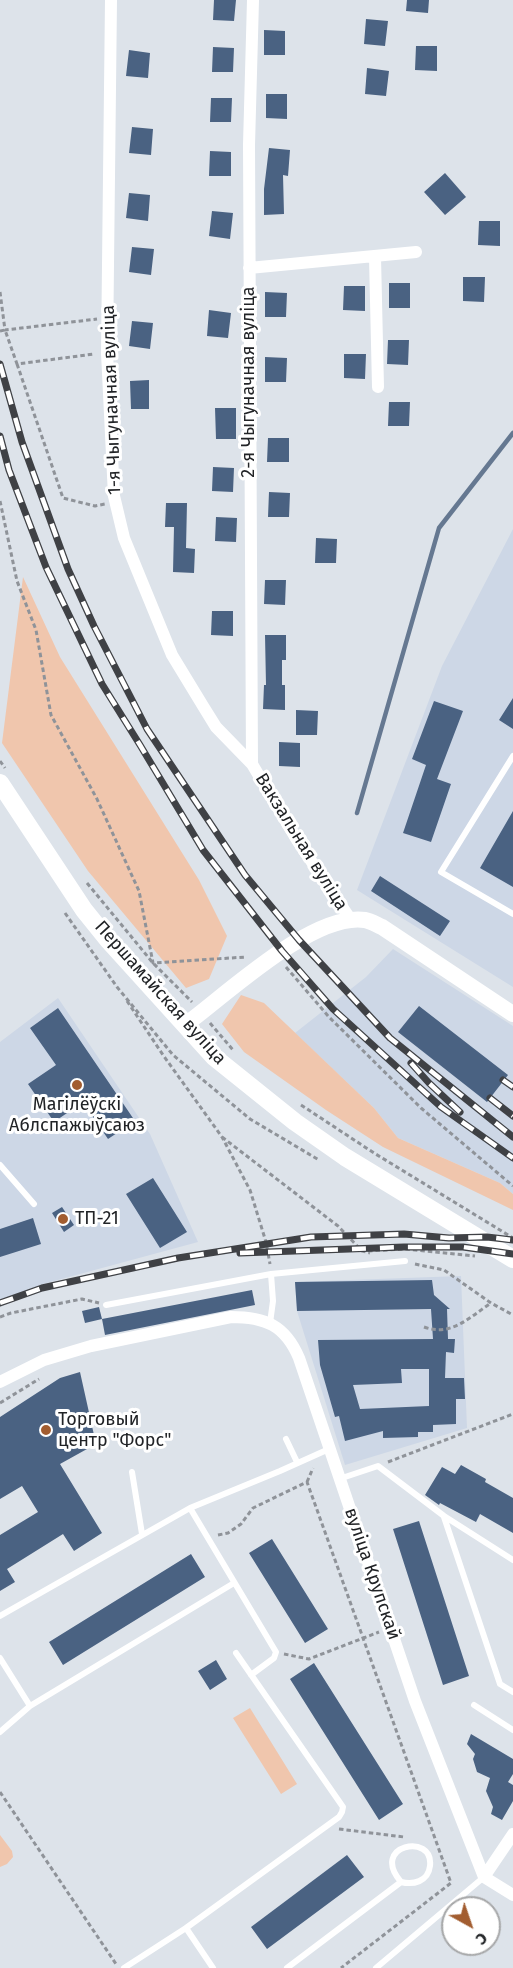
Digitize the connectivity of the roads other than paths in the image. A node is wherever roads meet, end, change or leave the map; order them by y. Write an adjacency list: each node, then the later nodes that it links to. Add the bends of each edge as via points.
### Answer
1 (111, 0): 8 (street, 1-я Чыгуначная вуліца, via 107,353 116,503 124,538 172,655 216,727)
2 (253, 0): 5 (street, 2-я Чыгуначная вуліца)
3 (416, 252): 4 (street)
4 (375, 257): 5 (street); 6 (street)
5 (249, 268): 8 (street, 2-я Чыгуначная вуліца)
6 (378, 387)
7 (513, 756): 10 (lane, via 441,872)
8 (252, 764): 11 (street, Вакзальная вуліца)
9 (4, 777): 13 (main road, Першамайская вуліца, via 84,910)
10 (513, 914)
11 (351, 920): 12 (main road, Вакзальная вуліца, via 366,920 382,927); 13 (main road, Вакзальная вуліца, via 324,928 276,955)
12 (512, 1012)
13 (185, 1025): 16 (main road, Першамайская вуліца, via 214,1056 295,1122)
14 (0, 1165): 15 (lane)
15 (34, 1204)
16 (513, 1259)
17 (405, 1261): 18 (lane)
18 (272, 1274): 19 (lane); 20 (lane)
19 (106, 1305)
20 (270, 1323): 21 (street, via 231,1317 91,1346 44,1360); 23 (street, вуліца Крупскай, via 293,1343)
21 (0, 1382)
22 (286, 1439): 24 (lane)
23 (329, 1449): 24 (lane); 26 (street, вуліца Крупскай)
24 (297, 1462): 27 (lane)
25 (132, 1472): 29 (lane)
26 (339, 1479): 28 (lane, via 378,1466); 43 (street, вуліца Крупскай, via 415,1701)
27 (190, 1508): 29 (lane); 31 (lane)
28 (444, 1516): 30 (lane); 36 (lane, via 500,1684)
29 (142, 1534): 32 (lane)
30 (513, 1560)
31 (234, 1583): 35 (lane, via 276,1652 274,1658); 38 (lane)
32 (0, 1616)
33 (236, 1653): 35 (lane)
34 (0, 1658): 38 (lane)
35 (250, 1675): 46 (lane, via 343,1807 339,1817)
36 (513, 1692)
37 (474, 1705): 40 (lane)
38 (30, 1706): 41 (lane)
39 (513, 1719): 40 (lane)
40 (511, 1729)
41 (0, 1732)
42 (513, 1834): 43 (street)
43 (484, 1877): 45 (street); 50 (lane)
44 (401, 1882): 44 (lane, via 414,1884 428,1874 430,1861 421,1848 406,1846 393,1856 392,1869); 49 (lane)
45 (513, 1895)
46 (186, 1928): 47 (lane); 48 (lane)
47 (124, 1968)
48 (213, 1968)
49 (286, 1968)
50 (376, 1968)

